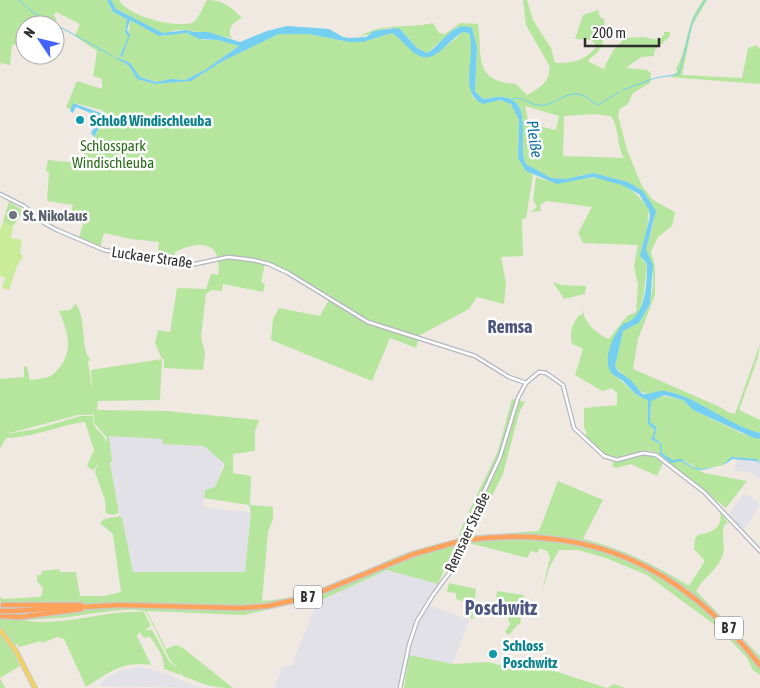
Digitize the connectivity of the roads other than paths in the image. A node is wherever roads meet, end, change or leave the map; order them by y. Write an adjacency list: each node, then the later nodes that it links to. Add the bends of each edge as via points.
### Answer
1 (0, 194): 2 (street, Luckaer Straße, via 27,208 44,223 105,251 191,265 228,258 269,264 356,316 475,356 509,377)
2 (526, 383): 3 (street, via 541,371 553,378 566,390 571,422 576,432 607,458 644,453 656,455 697,485); 11 (street, Remsaer Straße, via 518,398 500,458 469,524 453,568 415,628)
3 (759, 551)
4 (1, 604): 5 (highway); 6 (main road)
5 (90, 606): 6 (highway, B 7, bridge); 6 (highway, via 56,614 15,618); 9 (highway, B 7, bridge, via 268,606 308,597 414,554 456,542 509,536 556,539 606,551 638,563 684,589 729,627)
6 (1, 615)
7 (0, 626): 8 (main road)
8 (1, 631): 10 (main road, via 16,651)
9 (760, 665)
10 (34, 688)
11 (400, 688)

